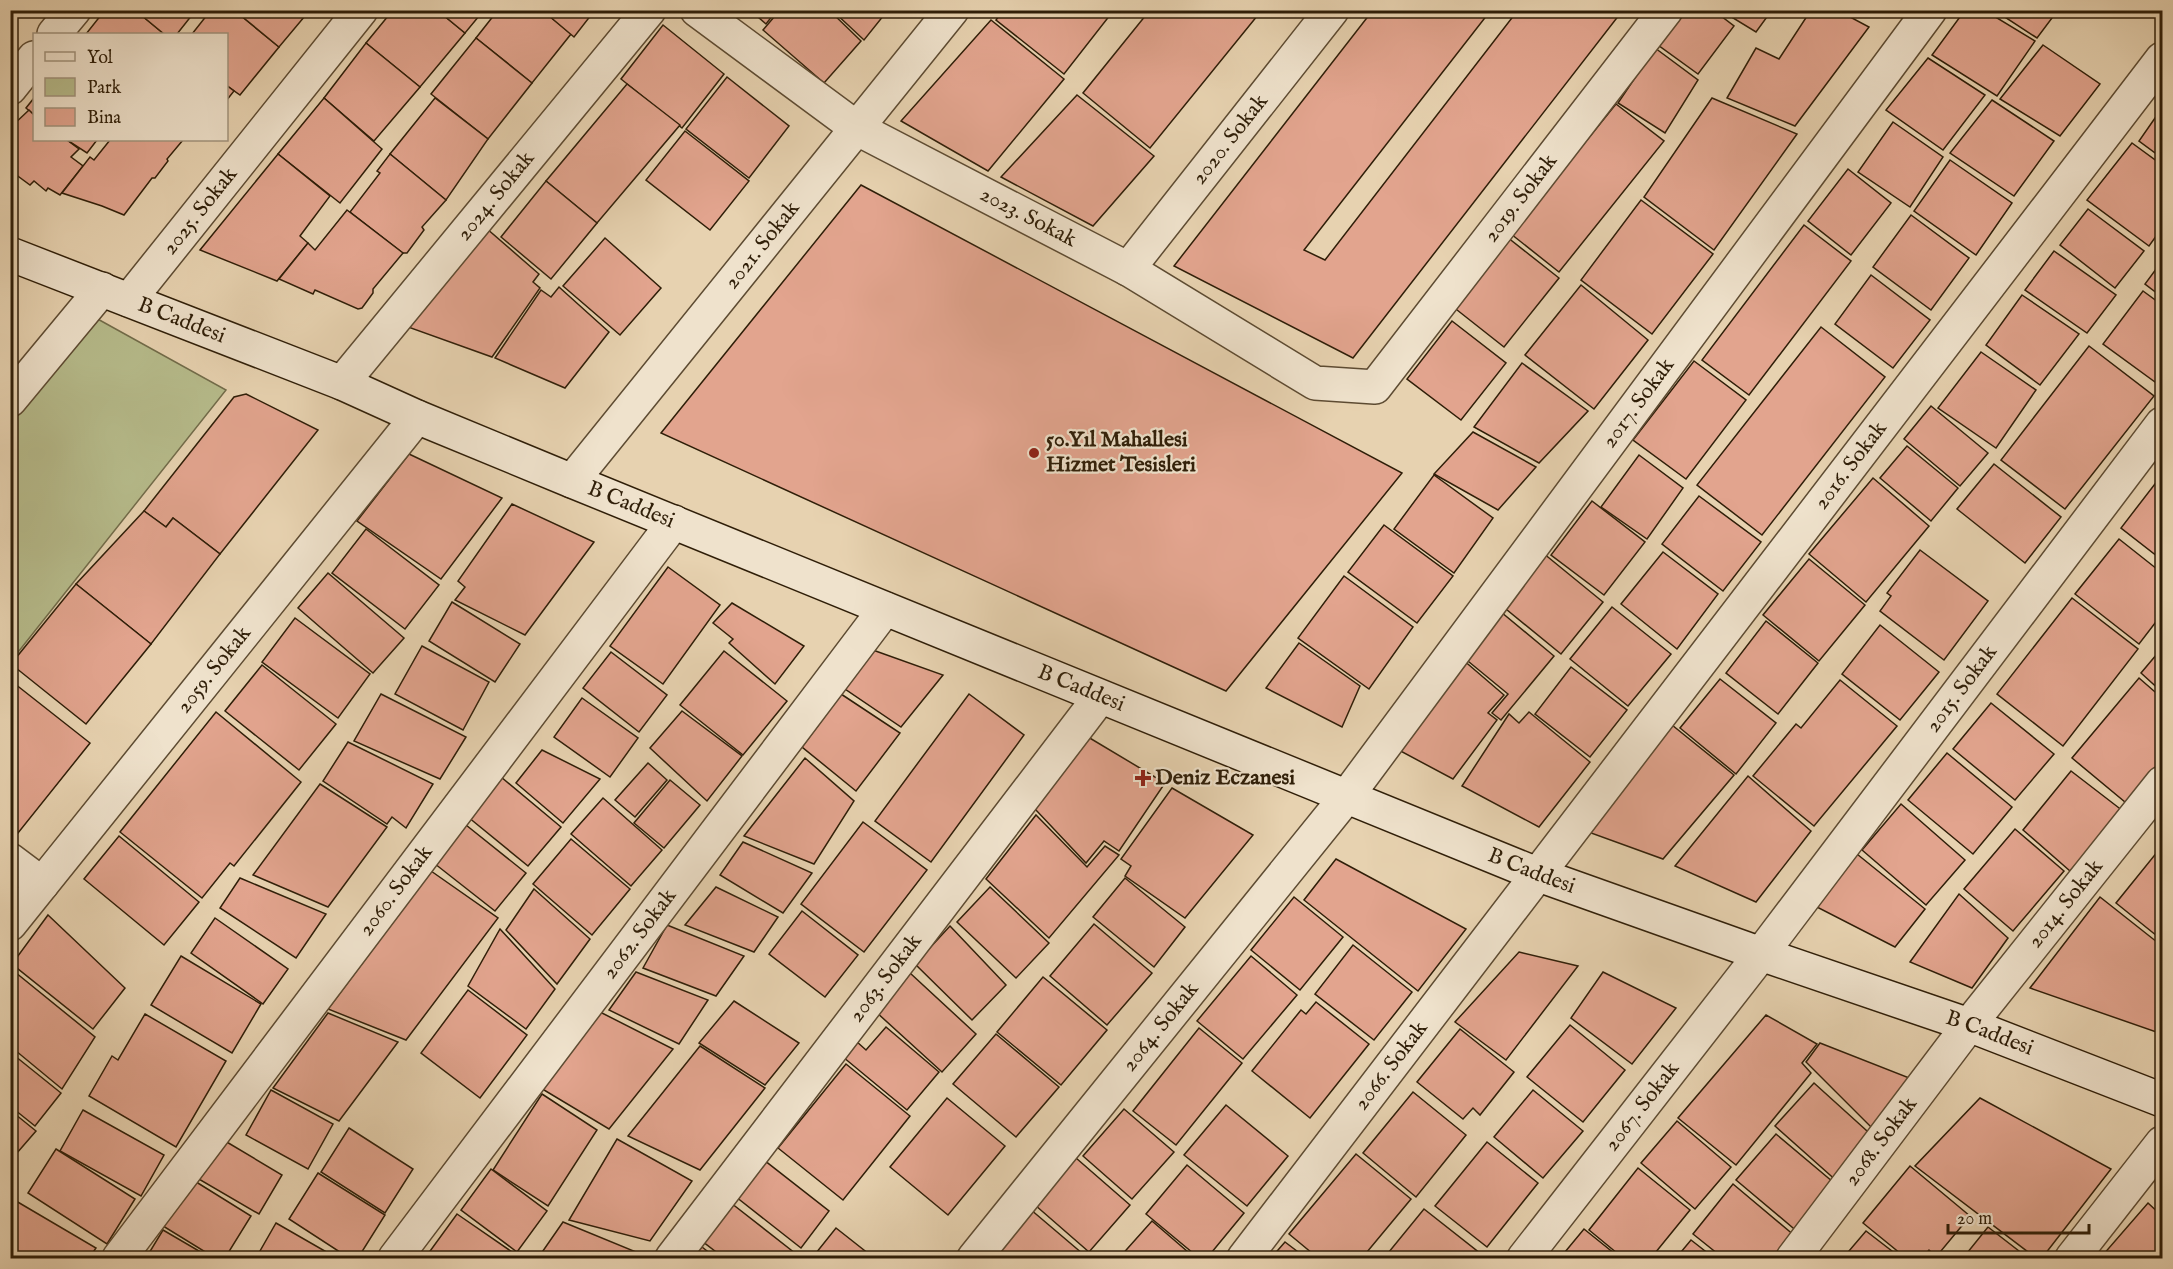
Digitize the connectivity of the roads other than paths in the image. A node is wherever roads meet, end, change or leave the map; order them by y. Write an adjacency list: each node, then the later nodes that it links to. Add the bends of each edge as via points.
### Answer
1 (74, 10): 9 (street)
2 (360, 10): 16 (street, 2025. Sokak)
3 (649, 10): 17 (street, 2024. Sokak)
4 (698, 10): 13 (street, 2023. Sokak)
5 (952, 10): 13 (street, 2021. Sokak)
6 (1332, 10): 15 (street, 2020. Sokak)
7 (1666, 10): 18 (street, 2019. Sokak)
8 (1930, 10): 27 (street, 2017. Sokak)
9 (55, 33)
10 (33, 59): 12 (street)
11 (2163, 60): 29 (street, 2016. Sokak)
12 (10, 88)
13 (858, 129): 15 (street, 2023. Sokak); 22 (street, 2021. Sokak)
14 (10, 254): 16 (street, B Caddesi)
15 (1128, 269): 18 (street, 2023. Sokak, via 1315,383)
16 (115, 294): 17 (street, B Caddesi); 19 (street, 2025. Sokak)
17 (342, 383): 20 (street, B Caddesi)
18 (1375, 387)
19 (10, 400)
20 (417, 417): 22 (street, B Caddesi); 30 (street, 2059. Sokak)
21 (2163, 424): 32 (street, 2015. Sokak)
22 (572, 481): 23 (street, B Caddesi)
23 (674, 522): 24 (street, B Caddesi); 36 (street, 2060. Sokak)
24 (885, 609): 25 (street, B Caddesi); 37 (street, 2062. Sokak)
25 (1100, 697): 27 (street, B Caddesi); 38 (street, 2063. Sokak)
26 (2163, 783): 33 (street, 2014. Sokak)
27 (1347, 796): 29 (street, B Caddesi); 39 (street, 2064. Sokak)
28 (10, 860): 30 (street)
29 (1539, 875): 32 (street, B Caddesi); 40 (street, 2066. Sokak)
30 (42, 884): 31 (street, 2059. Sokak)
31 (10, 924)
32 (1761, 954): 33 (street, B Caddesi); 41 (street, 2067. Sokak)
33 (1970, 1025): 34 (street, B Caddesi); 42 (street, 2068. Sokak)
34 (2163, 1100)
35 (2163, 1143): 43 (street)
36 (119, 1258)
37 (395, 1258)
38 (672, 1258)
39 (974, 1258)
40 (1244, 1258)
41 (1524, 1258)
42 (1793, 1258)
43 (2072, 1258)

